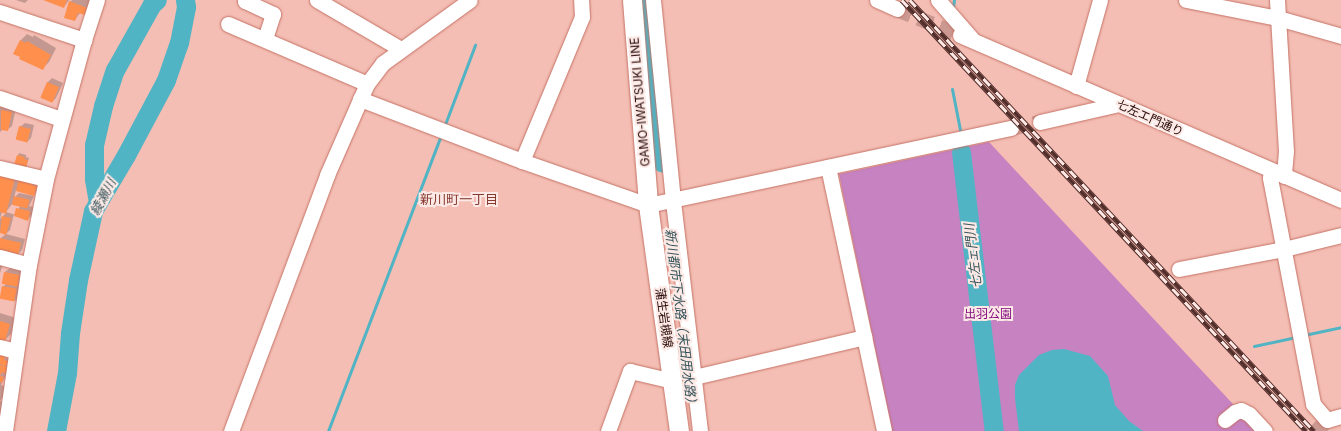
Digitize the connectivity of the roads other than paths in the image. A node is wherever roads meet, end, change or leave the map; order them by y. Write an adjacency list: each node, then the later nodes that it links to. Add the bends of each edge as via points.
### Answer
1 (97, 0): 20 (street)
2 (245, 0): 19 (street, via 273,14)
3 (317, 0): 22 (street)
4 (470, 0): 22 (street)
5 (581, 0): 30 (street, via 582,17)
6 (632, 0): 37 (main road, GAMO-IWATSUKI LINE)
7 (653, 0): 36 (street)
8 (877, 0): 13 (street)
9 (938, 0): 21 (street)
10 (1100, 0): 23 (street)
11 (1186, 0): 15 (street)
12 (1277, 0): 15 (street)
13 (897, 9)
14 (0, 12): 20 (street)
15 (1278, 18): 18 (street); 33 (street, via 1286,151)
16 (228, 24): 19 (street)
17 (960, 35): 21 (street, 七左エ門通り)
18 (1341, 36)
19 (265, 39): 24 (street)
20 (84, 40): 27 (street)
21 (975, 42): 23 (street, 七左エ門通り)
22 (401, 49): 24 (street, via 383,63)
23 (1076, 86): 26 (street, 七左エ門通り)
24 (363, 90): 30 (street); 51 (street, via 327,175)
25 (0, 98): 27 (street)
26 (1119, 104): 28 (street); 33 (street, 七左エ門通り)
27 (61, 119): 34 (street)
28 (1040, 122)
29 (1011, 128): 31 (street)
30 (522, 160): 37 (street)
31 (828, 167): 36 (street); 43 (street)
32 (0, 168): 34 (street)
33 (1277, 173): 35 (street, 七左エ門通り); 39 (street, via 1270,178)
34 (46, 179): 41 (street)
35 (1341, 200)
36 (673, 201): 37 (street); 46 (street)
37 (648, 205): 47 (main road, 蒲生岩槻線)
38 (1341, 235): 39 (street)
39 (1284, 249): 42 (street); 48 (street, via 1313,404 1327,420)
40 (0, 257): 41 (street)
41 (29, 265): 45 (street)
42 (1179, 269)
43 (864, 338): 46 (street); 55 (street)
44 (0, 347): 45 (street)
45 (16, 351): 50 (street)
46 (694, 377): 54 (street)
47 (673, 381): 52 (street, via 630,371); 53 (main road, 蒲生岩槻線)
48 (1341, 416)
49 (1225, 420): 56 (street, via 1241,410 1249,414)
50 (5, 431)
51 (231, 431)
52 (608, 431)
53 (678, 431)
54 (700, 431)
55 (884, 431)
56 (1265, 431)

